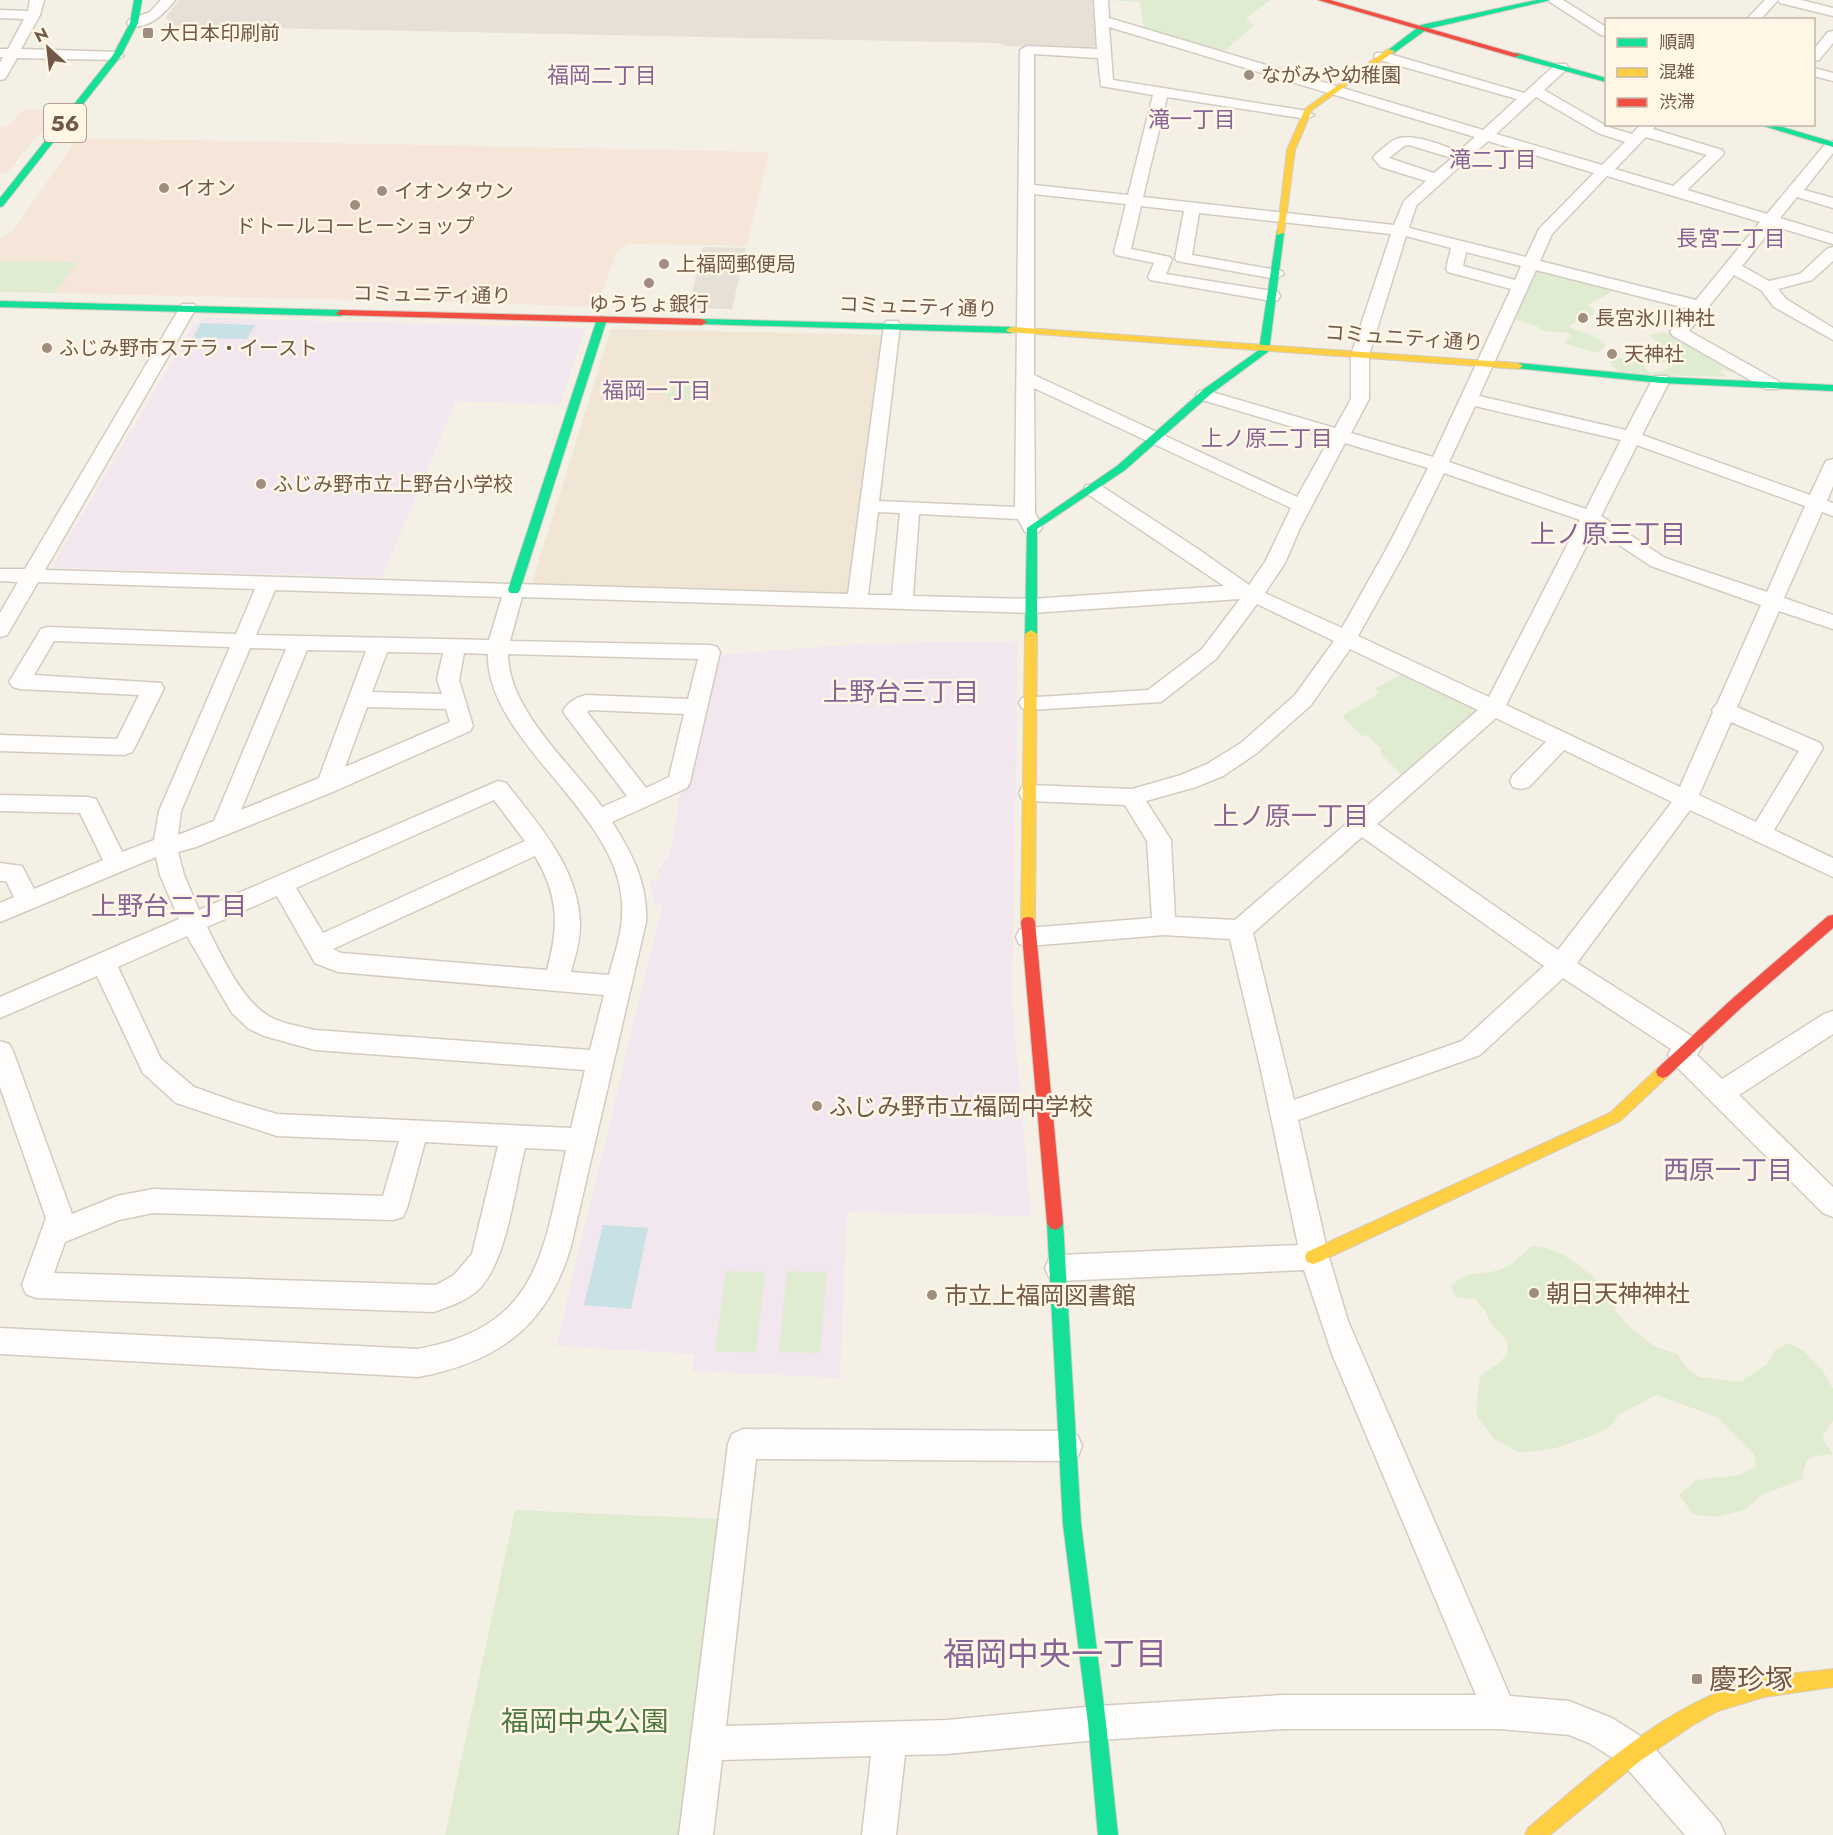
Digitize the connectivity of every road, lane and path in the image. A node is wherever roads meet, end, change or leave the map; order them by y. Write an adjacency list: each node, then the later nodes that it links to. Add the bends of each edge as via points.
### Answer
1 (37, 0): 12 (street)
2 (138, 0): 15 (street, 56)
3 (168, 0): 15 (street, via 155,15)
4 (1101, 0): 14 (street)
5 (1545, 0): 16 (street)
6 (1554, 0): 17 (street)
7 (1772, 0): 13 (street)
8 (1785, 0): 10 (street)
9 (1329, 1): 16 (street)
10 (1833, 12)
11 (0, 14): 12 (street)
12 (33, 15): 20 (street)
13 (1754, 18)
14 (1103, 21): 21 (street); 30 (street)
15 (134, 23): 22 (street, 56)
16 (1424, 27): 23 (street); 25 (street)
17 (1605, 31)
18 (1815, 35): 19 (street)
19 (1831, 37): 24 (street)
20 (6, 53): 22 (street); 27 (street)
21 (1105, 54): 31 (street, via 1106,83); 42 (street, via 1027,51)
22 (117, 56): 41 (street, 56)
23 (1381, 56): 30 (street); 32 (street)
24 (1815, 56)
25 (1561, 67): 29 (street); 32 (street)
26 (1815, 72): 28 (street)
27 (0, 76)
28 (1833, 77)
29 (1605, 80)
30 (1335, 90): 33 (street); 36 (street)
31 (1161, 91): 33 (street); 45 (street)
32 (1531, 94): 35 (street, via 1602,130); 36 (street)
33 (1306, 115): 49 (street, via 1291,150)
34 (1768, 126): 37 (street)
35 (1643, 132): 39 (street); 43 (street, via 1717,153)
36 (1485, 135): 38 (street); 39 (street)
37 (1831, 143): 44 (street)
38 (1462, 156): 40 (street); 40 (street, via 1409,141 1400,142 1380,158 1386,164)
39 (1604, 170): 43 (street); 55 (street, via 1545,232)
40 (1437, 179): 51 (street, via 1409,204)
41 (6, 189): 47 (street, 56)
42 (1027, 189): 45 (street); 66 (street)
43 (1676, 192): 50 (street)
44 (1795, 192): 46 (street); 50 (street)
45 (1135, 201): 48 (street); 60 (street, via 1122,252 1164,260 1156,278)
46 (1833, 203)
47 (0, 204)
48 (1192, 207): 49 (street); 57 (street, via 1183,258)
49 (1282, 216): 51 (street); 57 (street)
50 (1772, 221): 52 (street); 56 (street)
51 (1400, 230): 53 (street); 69 (street)
52 (1833, 239)
53 (1460, 245): 55 (street); 58 (street, via 1454,269)
54 (1833, 252): 59 (street, via 1806,277)
55 (1531, 262): 58 (street); 62 (street)
56 (1732, 267): 59 (street); 62 (street)
57 (1276, 274): 60 (street)
58 (1520, 286): 70 (street)
59 (1767, 287): 67 (street, via 1780,303)
60 (1272, 296): 68 (street)
61 (0, 303): 63 (street, コミュニティ通り)
62 (1698, 306): 73 (street, via 1679,332)
63 (188, 308): 64 (street, コミュニティ通り); 91 (street)
64 (602, 319): 65 (street, コミュニティ通り); 93 (street)
65 (892, 325): 66 (street, コミュニティ通り); 84 (street)
66 (1024, 330): 68 (street, コミュニティ通り); 71 (street)
67 (1833, 335)
68 (1264, 349): 69 (street, コミュニティ通り); 75 (street)
69 (1360, 355): 70 (street, コミュニティ通り); 78 (street, via 1360,399)
70 (1486, 364): 72 (street, コミュニティ通り); 76 (street)
71 (1024, 377): 79 (street); 89 (street)
72 (1661, 380): 73 (street, コミュニティ通り); 80 (street)
73 (1772, 385): 74 (street, コミュニティ通り); 77 (street)
74 (1833, 388)
75 (1204, 395): 78 (street); 79 (street)
76 (1468, 399): 80 (street); 81 (street)
77 (1811, 400)
78 (1338, 436): 81 (street); 85 (street)
79 (1158, 437): 83 (street); 85 (street)
80 (1631, 437): 86 (street); 88 (street)
81 (1439, 465): 88 (street); 101 (street)
82 (1833, 465): 86 (street)
83 (1093, 489): 89 (street); 94 (street)
84 (869, 506): 87 (street); 95 (street)
85 (1302, 506): 94 (street, via 1275,563)
86 (1824, 507): 97 (street)
87 (910, 508): 89 (street); 96 (street)
88 (1590, 517): 97 (street, via 1658,562); 111 (street)
89 (1028, 520): 98 (street)
90 (0, 575): 91 (street)
91 (32, 576): 92 (street); 100 (street)
92 (268, 583): 93 (street); 102 (street)
93 (514, 590): 95 (street); 106 (street, via 500,631)
94 (1249, 594): 98 (street, via 1156,596); 101 (street); 109 (street, via 1209,654 1153,697)
95 (857, 600): 96 (street)
96 (902, 601): 98 (street)
97 (1774, 601): 99 (street); 112 (street)
98 (1031, 606): 109 (street)
99 (1833, 622)
100 (0, 630)
101 (1346, 638): 111 (street); 118 (street, via 1303,699 1249,748 1215,770)
102 (243, 641): 103 (street); 114 (street, via 48,634 20,682 153,688 124,747); 127 (street, via 170,810)
103 (299, 643): 104 (street); 124 (street)
104 (379, 645): 105 (street); 107 (street)
105 (455, 646): 106 (street); 108 (street, via 448,680)
106 (499, 647): 110 (street, via 710,652); 122 (street, via 501,681 508,697)
107 (359, 699): 108 (street); 116 (street)
108 (455, 702): 116 (street, via 462,726)
109 (1030, 703): 117 (street)
110 (697, 707): 119 (street, via 679,782); 119 (street, via 586,702 574,711)
111 (1494, 708): 113 (street); 123 (street)
112 (1723, 710): 120 (street); 125 (street, via 1812,748)
113 (1561, 740): 115 (street); 120 (street)
114 (0, 743)
115 (1521, 781)
116 (327, 785): 124 (street)
117 (1030, 793): 118 (street); 138 (street)
118 (1132, 797): 136 (street, via 1158,840)
119 (642, 799): 122 (street)
120 (1686, 799): 125 (street); 141 (street)
121 (0, 803): 128 (street, via 88,805)
122 (597, 819): 143 (street, via 628,871 633,893 635,918)
123 (1362, 825): 137 (street); 141 (street)
124 (223, 827): 127 (street)
125 (1760, 834): 129 (street)
126 (539, 844): 131 (street, via 498,789); 139 (street); 142 (street, via 560,879 567,901 568,929)
127 (166, 846): 128 (street); 135 (street, via 168,863)
128 (116, 863): 132 (street)
129 (1833, 868)
130 (0, 872): 132 (street, via 14,872)
131 (282, 883): 135 (street); 139 (street)
132 (28, 901): 133 (street)
133 (0, 912)
134 (1833, 920): 147 (street)
135 (194, 922): 140 (street); 148 (street, via 231,994 253,1018 278,1030 315,1040)
136 (1164, 926): 137 (street); 138 (street)
137 (1240, 930): 150 (street)
138 (1028, 937): 157 (street)
139 (317, 946): 142 (street, via 324,956 338,962)
140 (103, 962): 144 (street); 151 (street, via 152,1066 185,1095 277,1125)
141 (1561, 965): 147 (street); 150 (street, via 1471,1048)
142 (556, 981): 143 (street)
143 (618, 986): 148 (street)
144 (0, 1008)
145 (1833, 1021): 149 (street)
146 (0, 1051): 155 (street, via 60,1218)
147 (1685, 1051): 149 (street); 156 (street, via 1616,1118)
148 (600, 1061): 153 (street)
149 (1719, 1094): 154 (street)
150 (1284, 1114): 156 (street)
151 (415, 1130): 152 (street); 155 (street, via 393,1208 153,1201 117,1209)
152 (514, 1136): 153 (street); 155 (street, via 481,1264 466,1284 434,1299 36,1285)
153 (583, 1140): 158 (street, via 553,1263 540,1288 509,1325 461,1353 418,1363 397,1363)
154 (1833, 1205)
155 (57, 1233)
156 (1313, 1257): 157 (street); 161 (street, via 1347,1357)
157 (1059, 1268): 159 (street)
158 (0, 1341)
159 (1067, 1446): 162 (street, via 1072,1524); 164 (street, via 743,1444)
160 (1833, 1678): 165 (street, via 1744,1692 1706,1706)
161 (1500, 1712): 162 (street, via 1283,1712); 165 (street, via 1569,1718 1600,1730)
162 (1097, 1723): 163 (street, via 947,1737); 168 (street)
163 (890, 1737): 164 (street); 167 (street)
164 (706, 1744): 166 (street)
165 (1636, 1753): 169 (street); 170 (street)
166 (696, 1835)
167 (879, 1835)
168 (1108, 1835)
169 (1534, 1835)
170 (1708, 1835)

